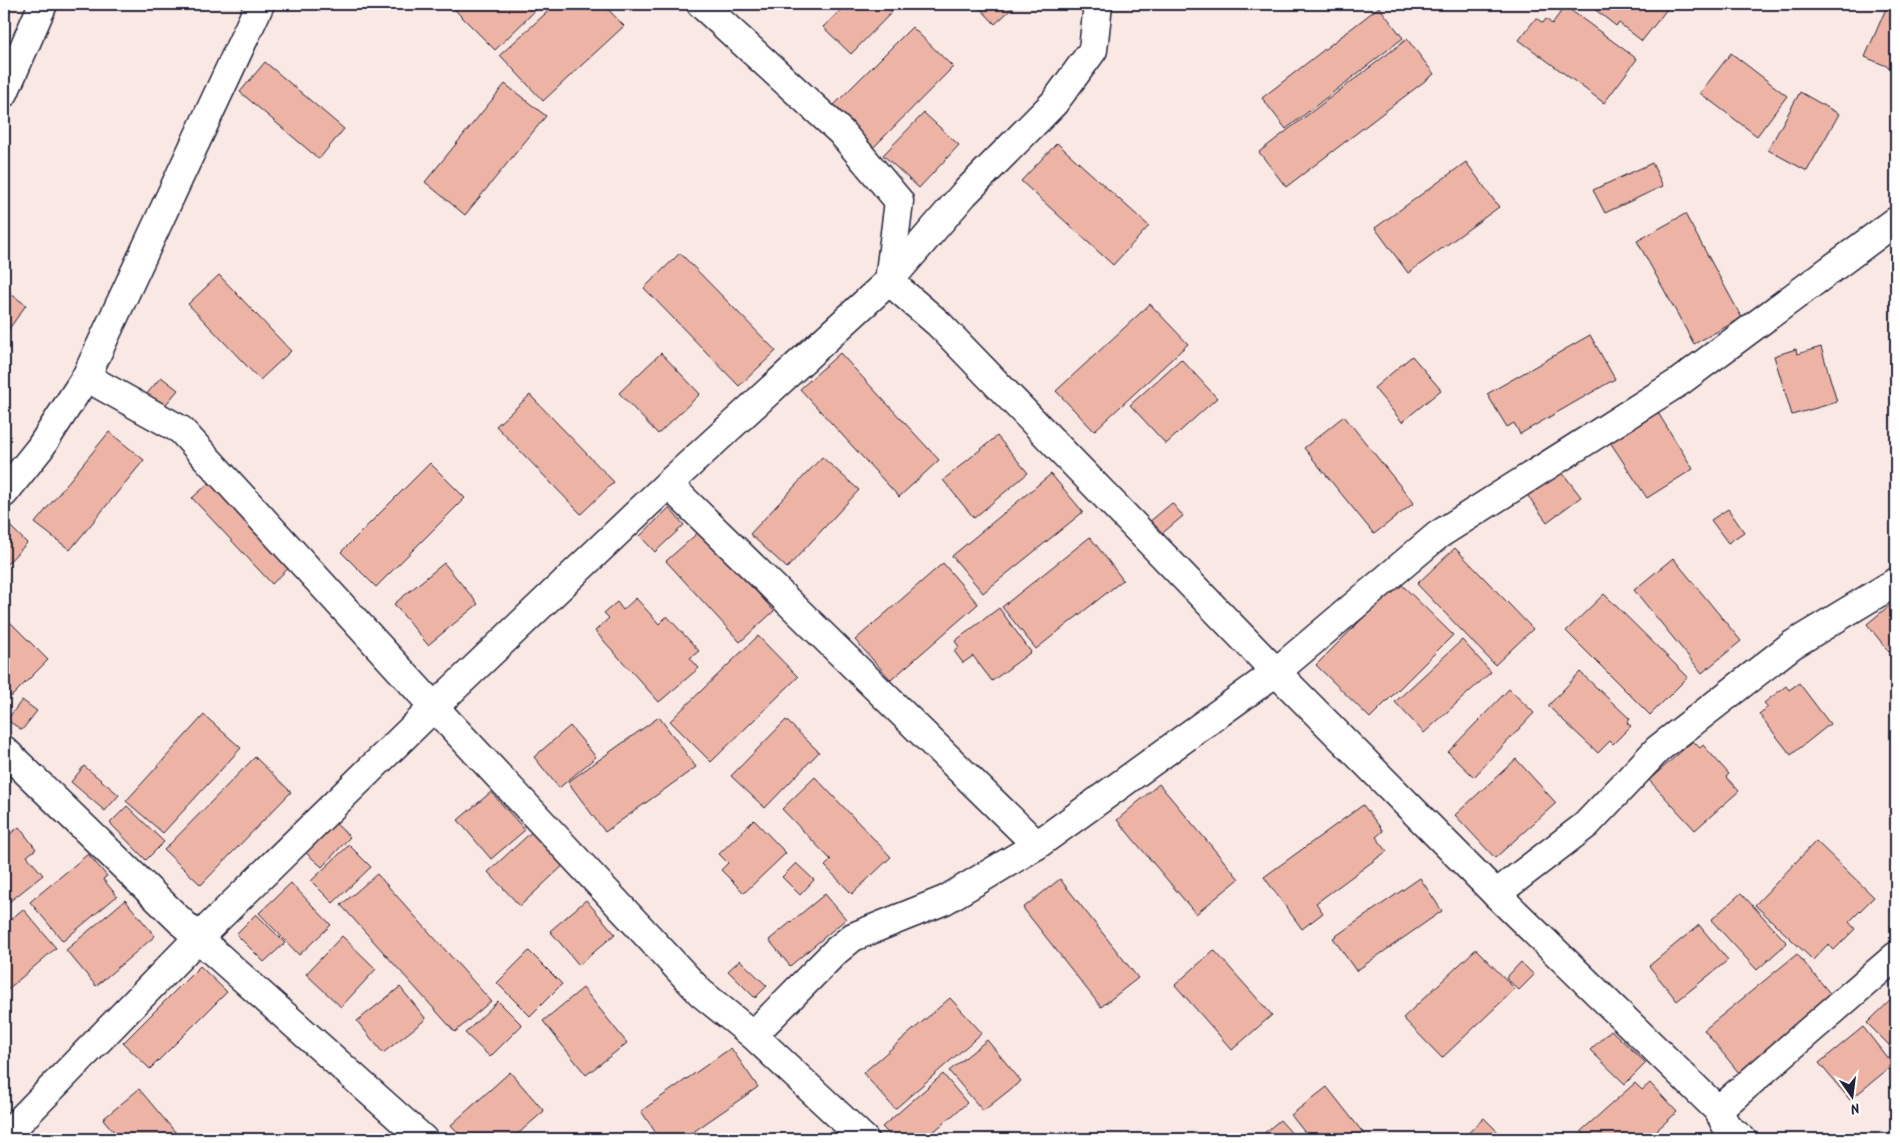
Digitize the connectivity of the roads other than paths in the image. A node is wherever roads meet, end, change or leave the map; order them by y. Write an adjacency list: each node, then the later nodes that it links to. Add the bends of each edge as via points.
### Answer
1 (43, 4): 5 (street)
2 (260, 4): 8 (street)
3 (701, 4): 7 (street, via 841,132 900,201)
4 (1098, 4): 7 (street, via 1093,50 1054,103 964,194)
5 (4, 93)
6 (1896, 221): 12 (street, via 1679,382 1438,535)
7 (889, 281): 9 (street); 12 (street, via 938,324)
8 (86, 377): 10 (street, via 40,448); 13 (street, via 181,430)
9 (668, 484): 13 (street); 15 (street)
10 (4, 493)
11 (1896, 582): 16 (street, via 1792,645 1658,749 1586,825)
12 (1276, 672): 15 (street); 16 (street)
13 (434, 707): 17 (street); 19 (street, via 701,993)
14 (4, 750): 17 (street)
15 (1037, 845): 19 (street, via 945,900 853,937)
16 (1496, 894): 20 (street)
17 (198, 938): 21 (street); 22 (street)
18 (1896, 956): 20 (street)
19 (753, 1035): 23 (street)
20 (1725, 1129)
21 (412, 1136)
22 (4, 1137)
23 (864, 1139)

